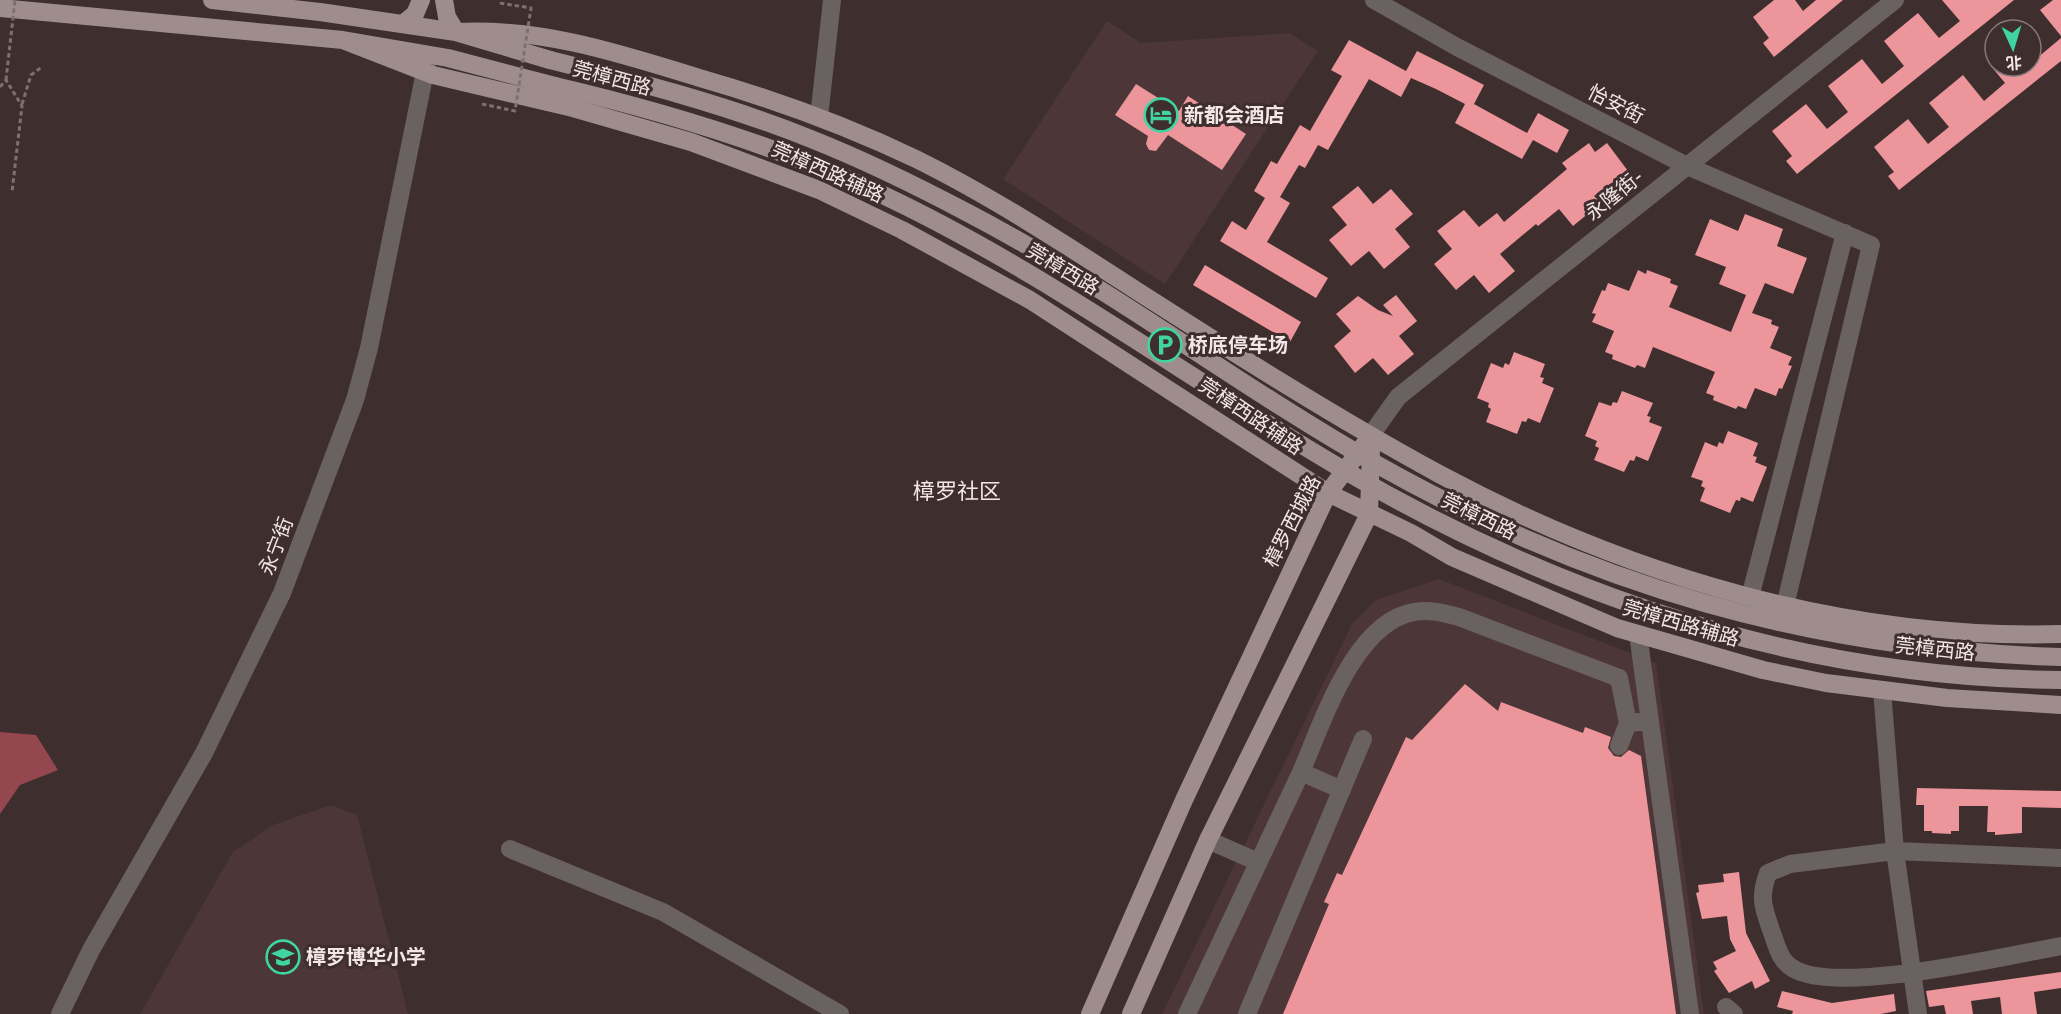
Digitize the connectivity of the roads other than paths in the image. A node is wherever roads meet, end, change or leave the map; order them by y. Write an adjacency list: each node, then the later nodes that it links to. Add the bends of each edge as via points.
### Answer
1 (212, 0): 8 (main road, 莞樟西路)
2 (421, 0): 8 (main road, via 415,14)
3 (444, 0): 9 (main road, via 447,17)
4 (832, 0): 11 (street)
5 (1374, 0): 12 (street, 怡安街)
6 (1895, 0): 12 (street, 永隆街-)
7 (0, 8): 10 (main road, 莞樟西路辅路, via 343,40)
8 (403, 24): 9 (main road, 莞樟西路)
9 (456, 32): 11 (main road, via 516,32 573,42); 23 (main road, 莞樟西路, bridge, via 738,112 888,173 1034,249 1376,464 1473,515 1580,561 1689,601 1812,631 1945,650)
10 (427, 64): 15 (main road, 莞樟西路辅路, via 662,133 819,190 1002,284); 24 (main road, 莞樟西路, bridge, via 555,86 736,138 881,194 1002,258 1388,495 1492,549 1573,583 1670,619 1814,655 1990,678); 40 (street, 永宁街, via 361,379 282,593 204,753 91,950)
11 (819, 117): 14 (main road, via 919,161)
12 (1687, 166): 13 (street, 怡安街); 16 (street, 永隆街-, via 1398,397)
13 (1845, 233): 19 (street); 20 (street, 怡安街, via 1871,245)
14 (1232, 350): 15 (main road, via 1245,372 1246,386 1241,397 1221,410); 16 (main road)
15 (1197, 407): 17 (main road, 莞樟西路辅路)
16 (1371, 435): 17 (main road, 樟罗西城路); 18 (main road); 19 (main road, via 1439,474 1558,532 1678,576)
17 (1328, 493): 18 (main road, 莞樟西路辅路); 42 (main road, 樟罗西城路, via 1184,800)
18 (1369, 514): 21 (main road, 莞樟西路辅路, via 1470,566); 33 (main road)
19 (1750, 597): 20 (main road)
20 (1785, 606): 22 (main road, via 1911,627)
21 (1638, 634): 25 (main road, 莞樟西路辅路, via 1763,670); 27 (street)
22 (2061, 634)
23 (2061, 657)
24 (2061, 681)
25 (1882, 690): 26 (main road, 莞樟西路辅路); 35 (street)
26 (2061, 705)
27 (1650, 721): 28 (street); 46 (street)
28 (1628, 723): 30 (street); 31 (street, via 1619,678 1459,617 1436,611 1414,612 1395,618 1363,646 1337,691)
29 (1363, 739): 32 (street)
30 (1619, 746)
31 (1301, 772): 32 (street); 37 (street)
32 (1342, 790): 45 (street)
33 (1208, 840): 37 (street); 43 (main road)
34 (510, 849): 41 (street, via 663,912)
35 (1895, 851): 36 (street); 39 (street); 39 (street, via 1791,864 1768,873 1761,892 1782,960 1794,969 1819,978)
36 (2061, 858)
37 (1258, 862): 44 (street)
38 (2061, 946): 39 (street)
39 (1912, 972): 47 (street)
40 (60, 1014)
41 (840, 1014)
42 (1090, 1014)
43 (1131, 1014)
44 (1187, 1014)
45 (1247, 1014)
46 (1690, 1014)
47 (1918, 1014)

